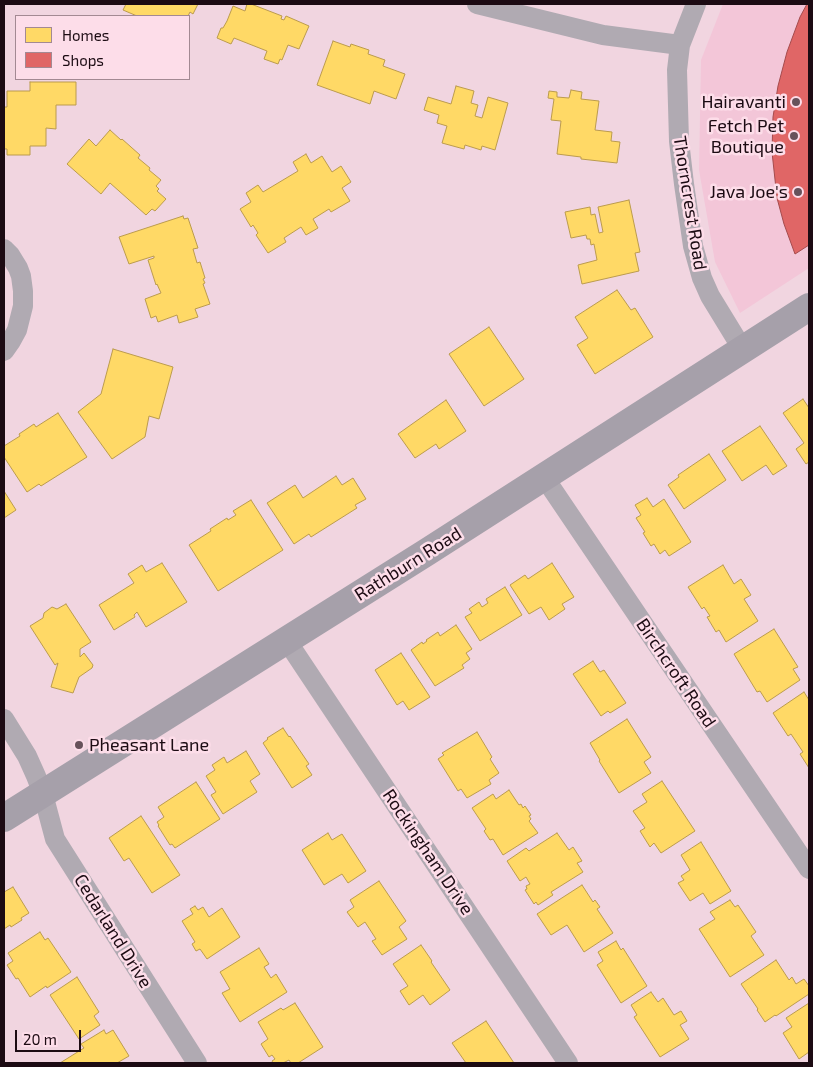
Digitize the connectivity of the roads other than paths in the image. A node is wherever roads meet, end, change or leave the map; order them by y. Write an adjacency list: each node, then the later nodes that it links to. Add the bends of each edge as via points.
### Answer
1 (477, 4): 3 (street, via 603,35)
2 (696, 4): 3 (street, Thorncrest Road)
3 (680, 45): 6 (street, Thorncrest Road, via 677,70 679,141 693,246 710,296)
4 (4, 249): 7 (street, via 18,268 24,291 17,330)
5 (808, 310): 6 (street, Rathburn Road)
6 (743, 350): 8 (street, Rathburn Road)
7 (4, 351)
8 (544, 477): 9 (street, Rathburn Road); 13 (street, Birchcroft Road)
9 (288, 641): 11 (street, Rathburn Road); 15 (street, Rockingham Drive)
10 (4, 719): 11 (street, via 27,756)
11 (43, 794): 12 (street, Rathburn Road); 14 (street, Cedarland Drive, via 55,840)
12 (4, 818)
13 (809, 869)
14 (197, 1063)
15 (568, 1063)

